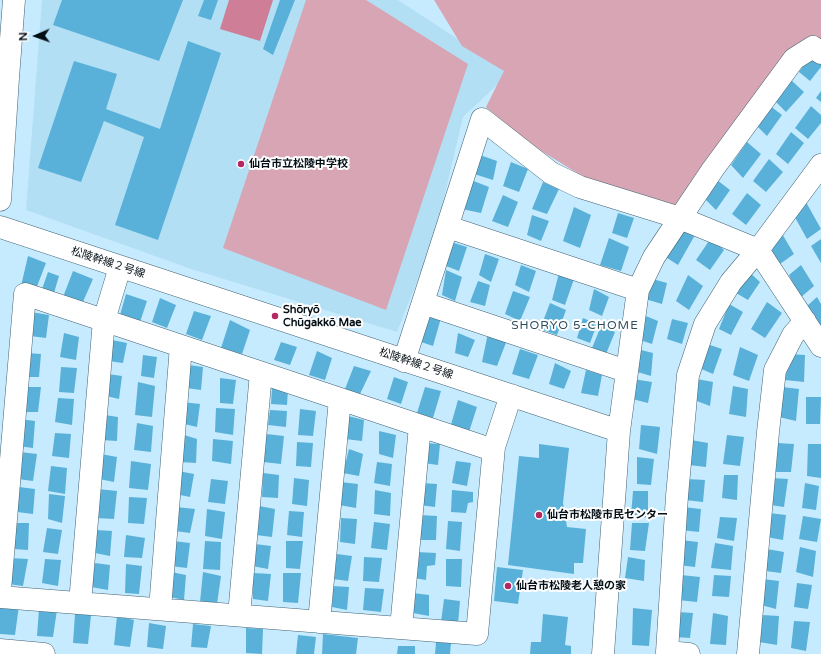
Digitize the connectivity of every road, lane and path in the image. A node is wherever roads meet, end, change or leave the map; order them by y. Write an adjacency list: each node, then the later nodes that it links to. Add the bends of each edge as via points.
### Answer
1 (14, 0): 3 (street)
2 (821, 53): 7 (street, via 813,47 794,59)
3 (4, 77): 4 (street)
4 (1, 163): 6 (street)
5 (818, 179): 10 (street)
6 (0, 200)
7 (680, 218): 8 (street, via 580,187 551,173 482,119); 10 (street); 12 (street, via 654,257)
8 (448, 227): 12 (street); 13 (street)
9 (0, 228): 11 (street, 松陵幹線２号線)
10 (758, 250): 15 (street); 36 (street, via 731,282 705,324 688,375 666,652)
11 (120, 267): 14 (street); 18 (street, 松陵幹線２号線)
12 (638, 290): 19 (street)
13 (423, 303): 18 (street); 19 (street)
14 (104, 320): 16 (street); 26 (street, via 25,294); 28 (street)
15 (805, 321): 17 (street); 37 (street, via 793,335 775,370)
16 (181, 346): 20 (street); 29 (street)
17 (821, 346)
18 (404, 360): 21 (street, 松陵幹線２号線)
19 (626, 371): 24 (street)
20 (261, 373): 22 (street); 30 (street)
21 (511, 396): 24 (street, 松陵幹線２号線); 25 (street)
22 (340, 399): 23 (street); 31 (street)
23 (420, 426): 25 (street); 32 (street)
24 (619, 431): 35 (street)
25 (494, 450): 32 (street, via 477,634)
26 (0, 590)
27 (0, 597): 28 (street)
28 (80, 603): 29 (street)
29 (160, 609): 30 (street)
30 (240, 616): 31 (street)
31 (320, 622): 32 (street)
32 (402, 628)
33 (0, 650): 34 (street)
34 (44, 654)
35 (603, 654)
36 (689, 654)
37 (748, 654)

